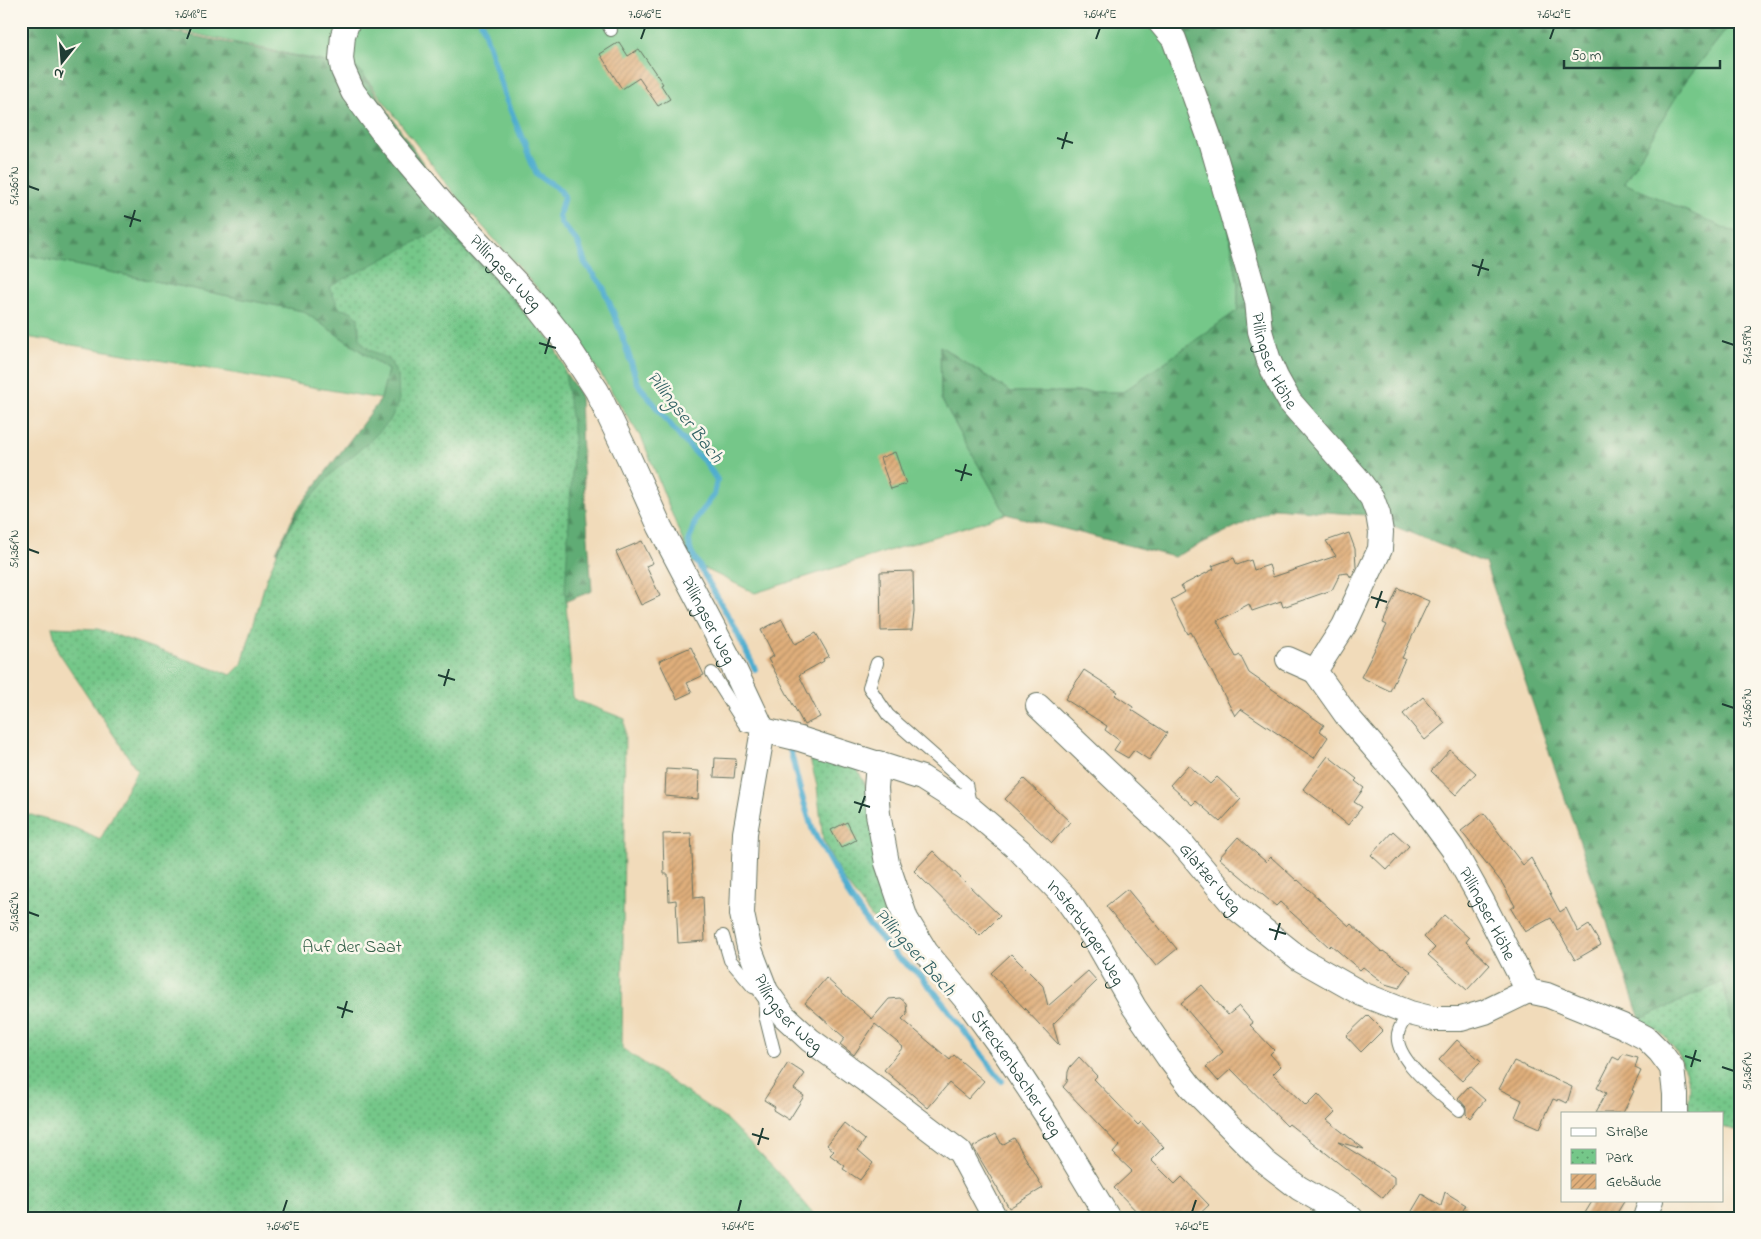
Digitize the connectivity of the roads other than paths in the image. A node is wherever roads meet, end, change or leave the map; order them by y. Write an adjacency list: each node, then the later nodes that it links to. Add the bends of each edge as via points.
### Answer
1 (348, 21): 8 (street, Pillingser Weg, via 341,60 353,92 446,208 562,336 597,392 660,528)
2 (1159, 21): 5 (street, Pillingser Höhe, via 1174,39 1211,142 1257,301 1260,331 1276,377 1290,402 1372,498 1378,514 1380,549 1344,626)
3 (1288, 659): 5 (street)
4 (877, 663): 10 (lane, via 869,687 888,716 966,784)
5 (1315, 671): 13 (street, Pillingser Höhe, via 1453,849)
6 (712, 673): 8 (lane, via 745,725)
7 (1038, 706): 14 (street, Glatzer Weg, via 1179,840 1236,908 1300,959 1362,994)
8 (763, 730): 9 (street, Insterburger Weg); 12 (street, Pillingser Weg, via 745,833 742,914 748,947)
9 (878, 763): 10 (street, Insterburger Weg, via 922,778); 20 (street, Streckenbacher Weg, via 878,814 887,863 906,919 926,952 1006,1054)
10 (971, 809): 21 (street, Insterburger Weg, via 1020,851 1065,897 1098,944 1139,1014 1191,1087 1265,1162)
11 (724, 936): 12 (lane, via 730,960 754,987)
12 (766, 991): 15 (lane, via 766,1014); 19 (street, Pillingser Weg, via 784,1016 810,1040 960,1152)
13 (1528, 991): 14 (street, Glatzer Weg, via 1485,1012 1461,1019 1434,1019); 17 (street, via 1547,995 1646,1038 1672,1068)
14 (1410, 1013): 16 (lane, via 1398,1031 1400,1050 1409,1066)
15 (774, 1051)
16 (1459, 1110)
17 (1674, 1112)
18 (1650, 1202): 22 (street)
19 (995, 1218)
20 (1108, 1218)
21 (1350, 1218)
22 (1645, 1218)

